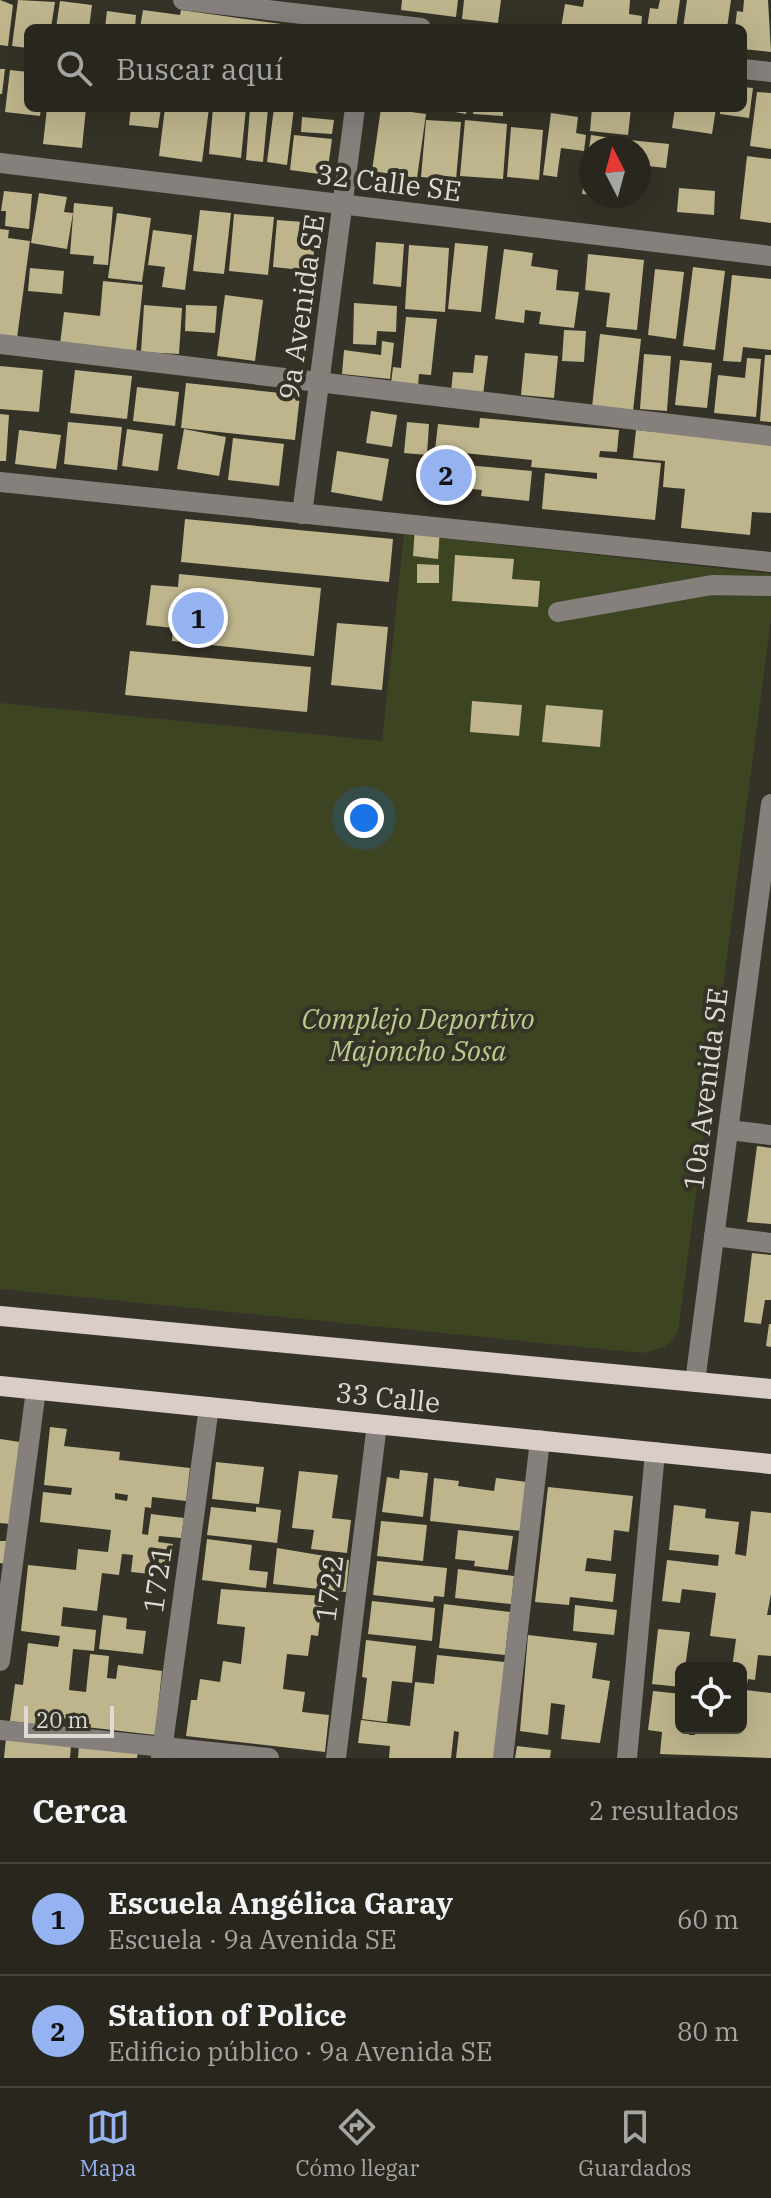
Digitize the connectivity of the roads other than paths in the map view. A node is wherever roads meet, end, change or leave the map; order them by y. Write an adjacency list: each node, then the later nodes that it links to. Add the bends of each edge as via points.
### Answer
1 (183, 0): 3 (street)
2 (370, 0): 4 (street)
3 (360, 24)
4 (367, 24)
5 (747, 69): 6 (street)
6 (771, 72)
7 (355, 112): 9 (street, 9a Avenida SE)
8 (0, 163): 9 (street, 32 Calle SE)
9 (343, 205): 10 (street, 32 Calle SE); 12 (street, 9a Avenida SE)
10 (771, 256)
11 (0, 344): 12 (street)
12 (319, 382): 13 (street); 15 (street, 9a Avenida SE)
13 (771, 436)
14 (0, 482): 15 (street)
15 (302, 514): 16 (street)
16 (771, 562)
17 (771, 586): 18 (street, via 712,585)
18 (558, 612)
19 (771, 804): 20 (street, 10a Avenida SE)
20 (761, 959): 21 (street, 10a Avenida SE)
21 (728, 1130): 22 (street); 23 (street, 10a Avenida SE)
22 (771, 1135)
23 (714, 1236): 24 (street); 26 (street, 10a Avenida SE)
24 (771, 1243)
25 (0, 1316): 26 (main road, 33 Calle)
26 (695, 1382): 28 (main road, 33 Calle)
27 (0, 1386): 29 (main road, 33 Calle)
28 (771, 1389)
29 (36, 1390): 30 (main road, 33 Calle); 35 (street)
30 (209, 1407): 31 (main road, 33 Calle); 37 (street, 1721)
31 (377, 1424): 32 (main road, 33 Calle); 39 (street, 1722)
32 (540, 1440): 33 (main road, 33 Calle); 40 (street)
33 (655, 1452): 34 (main road, 33 Calle); 41 (street)
34 (771, 1464)
35 (0, 1661)
36 (0, 1730): 37 (street)
37 (162, 1753): 38 (street)
38 (269, 1758)
39 (336, 1758)
40 (503, 1758)
41 (627, 1758)

